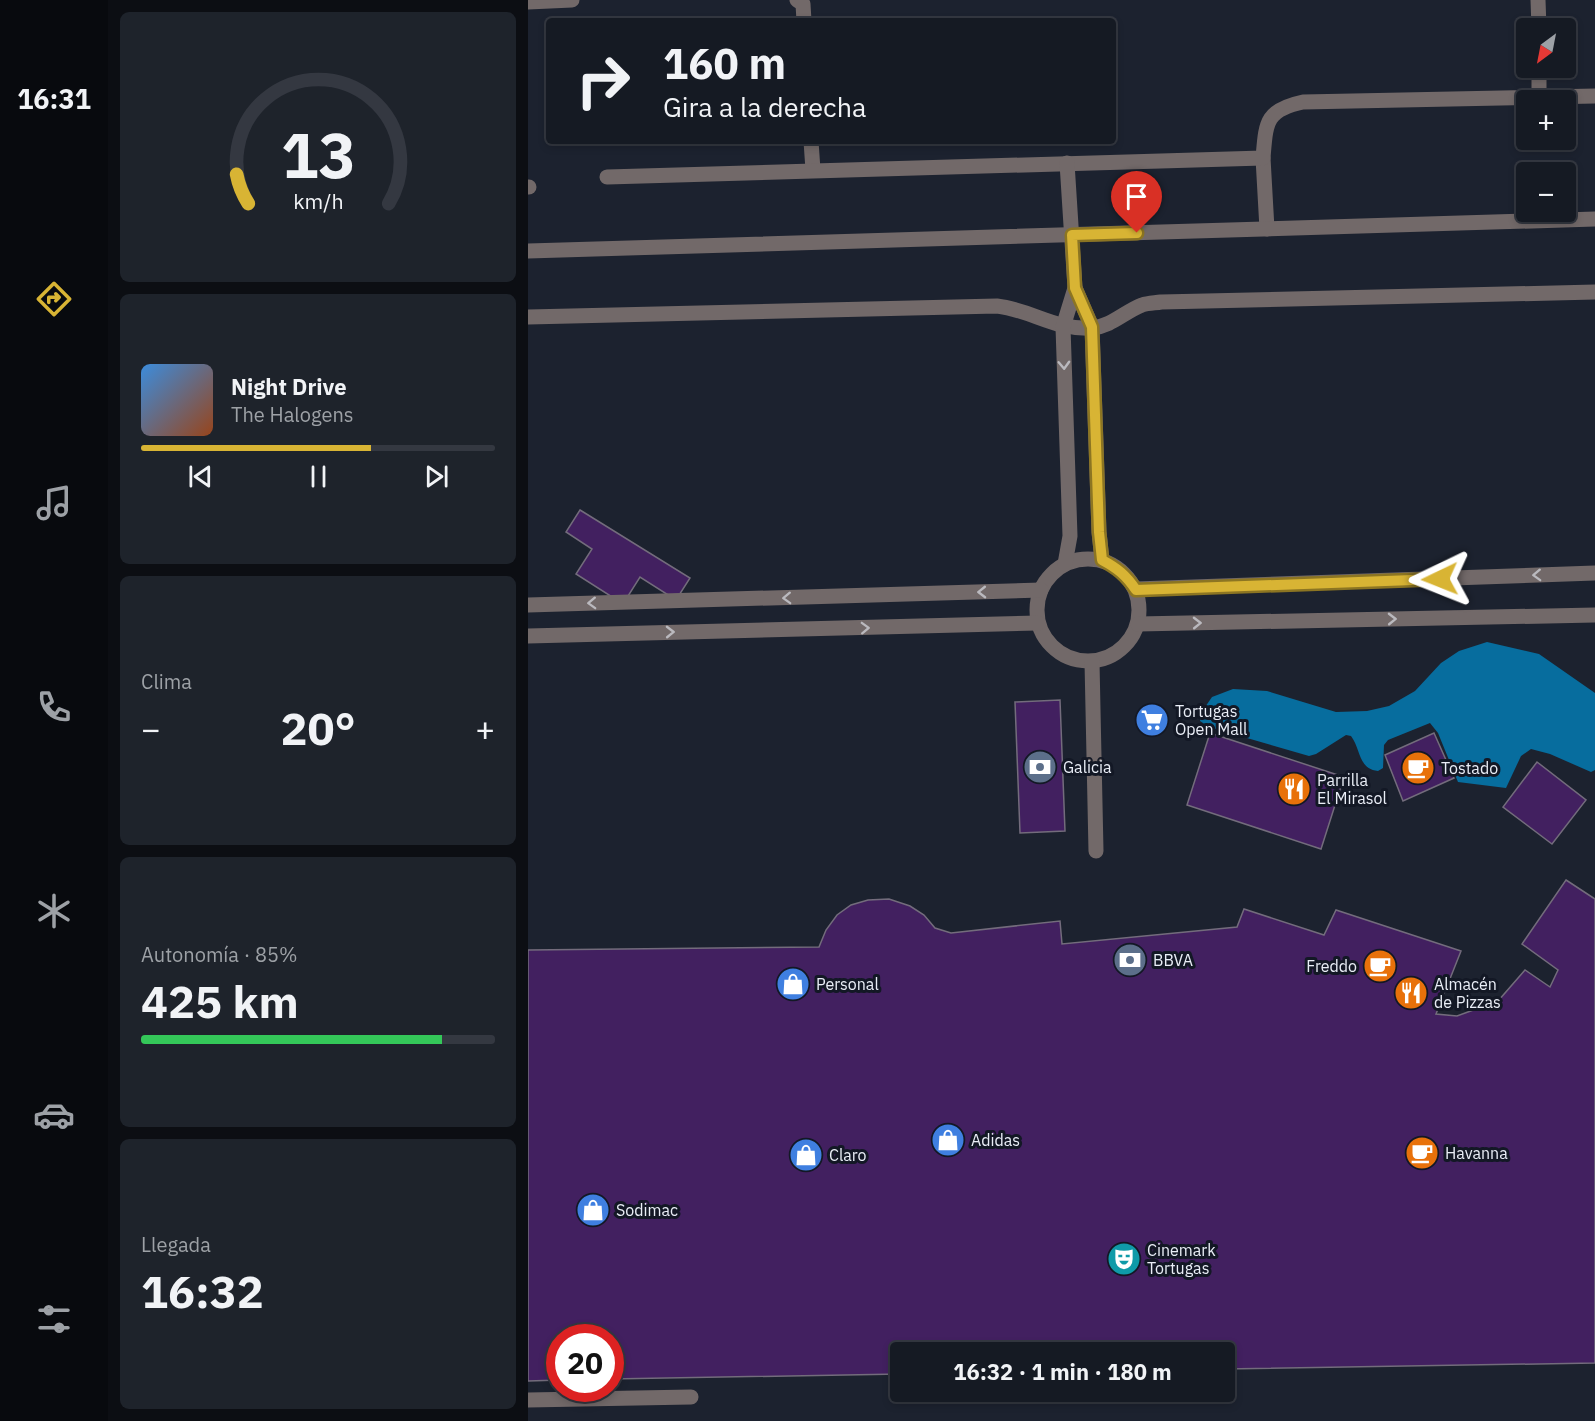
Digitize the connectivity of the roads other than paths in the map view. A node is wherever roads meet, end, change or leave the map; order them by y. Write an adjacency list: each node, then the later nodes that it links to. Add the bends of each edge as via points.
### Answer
1 (572, 0): 4 (lane)
2 (797, 0): 5 (lane, via 803,4)
3 (1538, 0): 6 (lane)
4 (528, 2)
5 (804, 18)
6 (1539, 18)
7 (1576, 96): 8 (lane)
8 (1595, 96)
9 (1516, 97): 11 (lane, via 1289,105 1279,108 1266,127)
10 (811, 144): 13 (lane)
11 (1263, 158): 12 (lane); 16 (lane)
12 (1067, 164): 13 (lane); 17 (lane)
13 (813, 170): 14 (lane)
14 (607, 177)
15 (1595, 219): 16 (lane)
16 (1267, 229): 17 (lane)
17 (1072, 235): 18 (lane); 19 (lane)
18 (528, 251)
19 (1075, 288): 22 (lane); 23 (lane)
20 (1595, 292): 23 (lane, via 1161,302 1143,305 1106,325)
21 (528, 317): 22 (lane, via 997,306)
22 (1063, 327): 23 (lane); 25 (lane, one-way to 25, via 1070,536)
23 (1092, 327): 24 (lane)
24 (1102, 560): 25 (lane); 28 (lane, via 1127,576)
25 (1065, 564): 27 (lane)
26 (1595, 573): 28 (lane, one-way to 28)
27 (1041, 590): 29 (lane, one-way to 29); 31 (lane)
28 (1136, 590): 32 (lane)
29 (528, 605)
30 (1595, 615): 32 (lane, one-way to 30)
31 (1038, 623): 33 (lane, one-way to 31); 34 (lane, via 1053,648 1078,661)
32 (1138, 624): 34 (lane, via 1121,650)
33 (528, 636)
34 (1092, 662): 35 (lane)
35 (1095, 850)
36 (691, 1397): 37 (lane)
37 (528, 1400)

